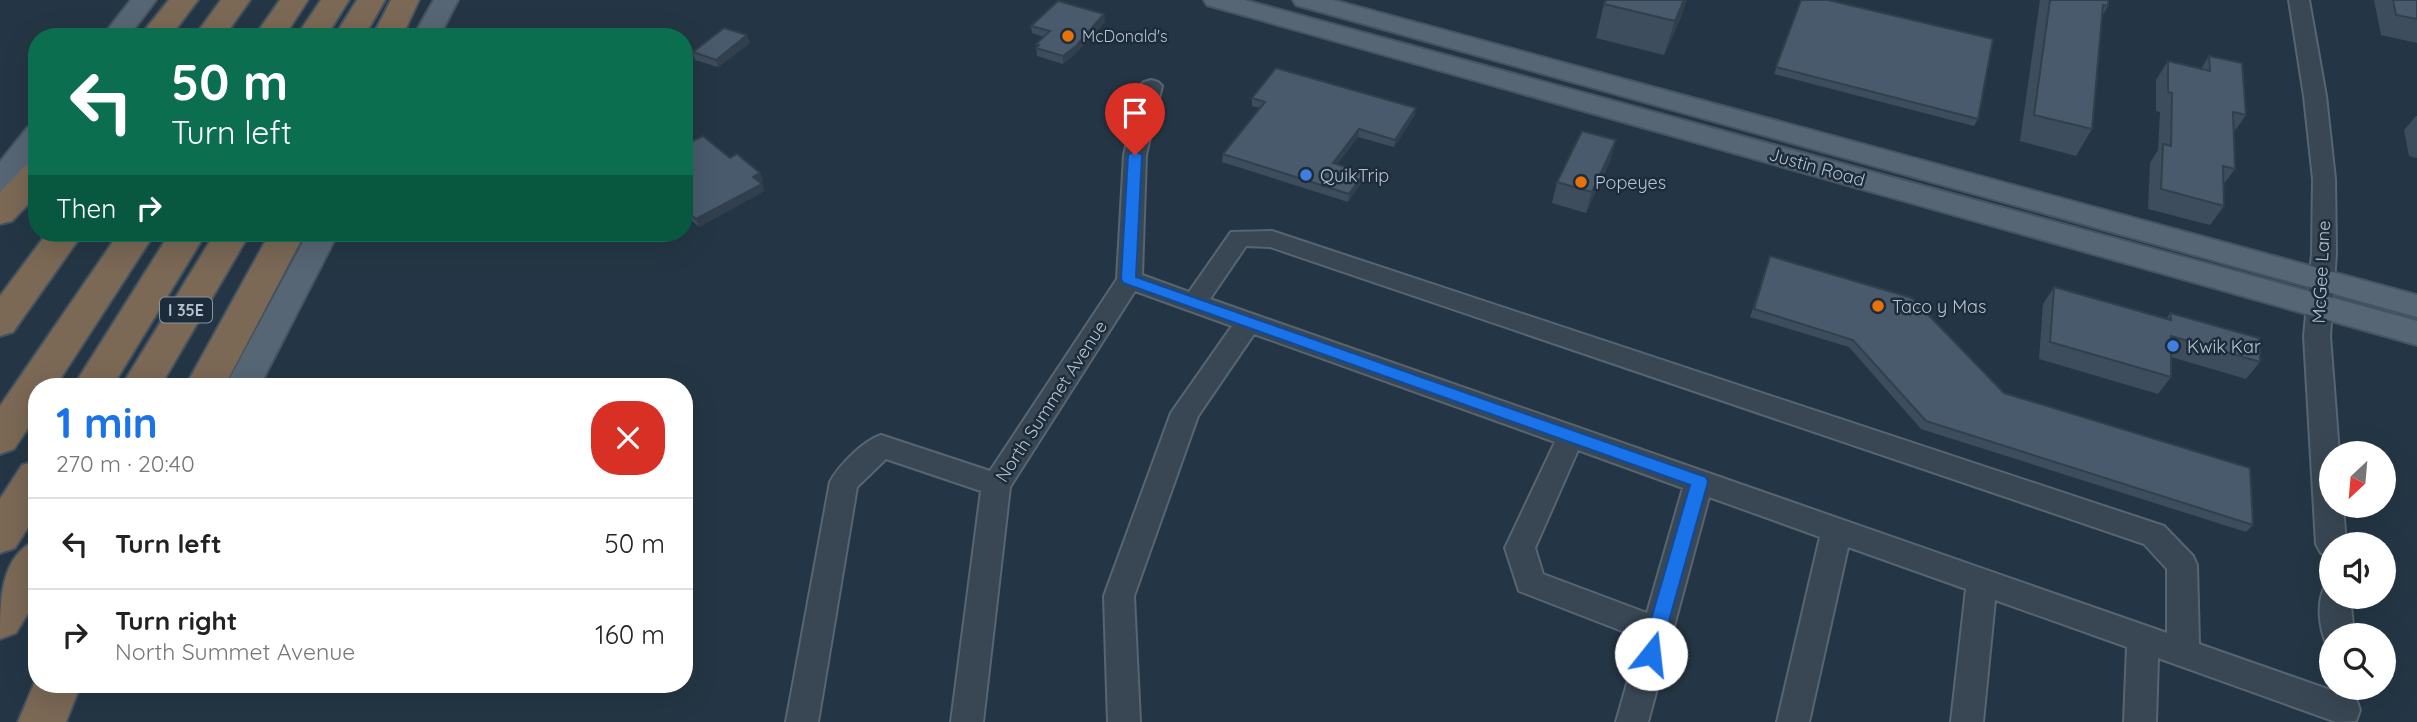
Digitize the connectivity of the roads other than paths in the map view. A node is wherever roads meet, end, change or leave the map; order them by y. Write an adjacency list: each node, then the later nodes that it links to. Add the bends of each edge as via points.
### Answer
1 (144, 0): 13 (main road)
2 (184, 0): 14 (highway)
3 (236, 0): 15 (highway)
4 (294, 0): 16 (highway)
5 (335, 0): 17 (highway)
6 (371, 0): 18 (highway)
7 (405, 0): 19 (highway)
8 (446, 0): 20 (main road)
9 (1216, 0): 12 (main road, Justin Road)
10 (1305, 0): 33 (main road, Justin Road)
11 (2299, 0): 33 (street, McGee Lane, via 2324,179)
12 (1247, 4): 33 (main road, Justin Road)
13 (122, 28)
14 (161, 28)
15 (216, 28)
16 (276, 28)
17 (317, 28)
18 (354, 28)
19 (391, 28)
20 (431, 28)
21 (1151, 86): 32 (street, via 1135,155)
22 (28, 146): 23 (main road)
23 (0, 182)
24 (28, 183): 25 (highway)
25 (0, 213)
26 (58, 242): 37 (highway)
27 (131, 242): 39 (highway)
28 (182, 242): 40 (highway)
29 (227, 242): 41 (highway, I 35E)
30 (282, 242): 42 (highway)
31 (318, 242): 43 (main road)
32 (1129, 279): 34 (street); 48 (street, North Summet Avenue)
33 (2321, 294): 35 (main road, Justin Road); 38 (main road, Justin Road); 51 (street, McGee Lane, via 2319,390)
34 (1194, 303): 36 (street); 58 (street, via 1239,238 1272,239 2154,535 2182,565)
35 (2417, 306)
36 (1249, 322): 45 (street); 66 (street, via 1185,413 1119,596)
37 (0, 323)
38 (2417, 333)
39 (40, 378)
40 (98, 378)
41 (144, 378)
42 (209, 378)
43 (247, 378)
44 (28, 396): 46 (highway)
45 (1571, 436): 47 (street); 56 (street, via 1520,548 1530,582)
46 (0, 438)
47 (1699, 482): 50 (street); 56 (street)
48 (996, 485): 64 (street, via 881,446 844,482); 65 (street, North Summet Avenue)
49 (28, 491): 52 (highway)
50 (1837, 529): 54 (street); 68 (street)
51 (2330, 532)
52 (0, 535)
53 (28, 573): 55 (highway)
54 (1982, 580): 57 (street); 69 (street)
55 (0, 620)
56 (1657, 631): 67 (street)
57 (2143, 638): 58 (street); 70 (street)
58 (2183, 652): 61 (street)
59 (53, 693): 62 (highway)
60 (71, 693): 63 (main road)
61 (2344, 707)
62 (42, 722)
63 (53, 722)
64 (802, 722)
65 (967, 722)
66 (1124, 722)
67 (1632, 722)
68 (1793, 722)
69 (1967, 722)
70 (2140, 722)

